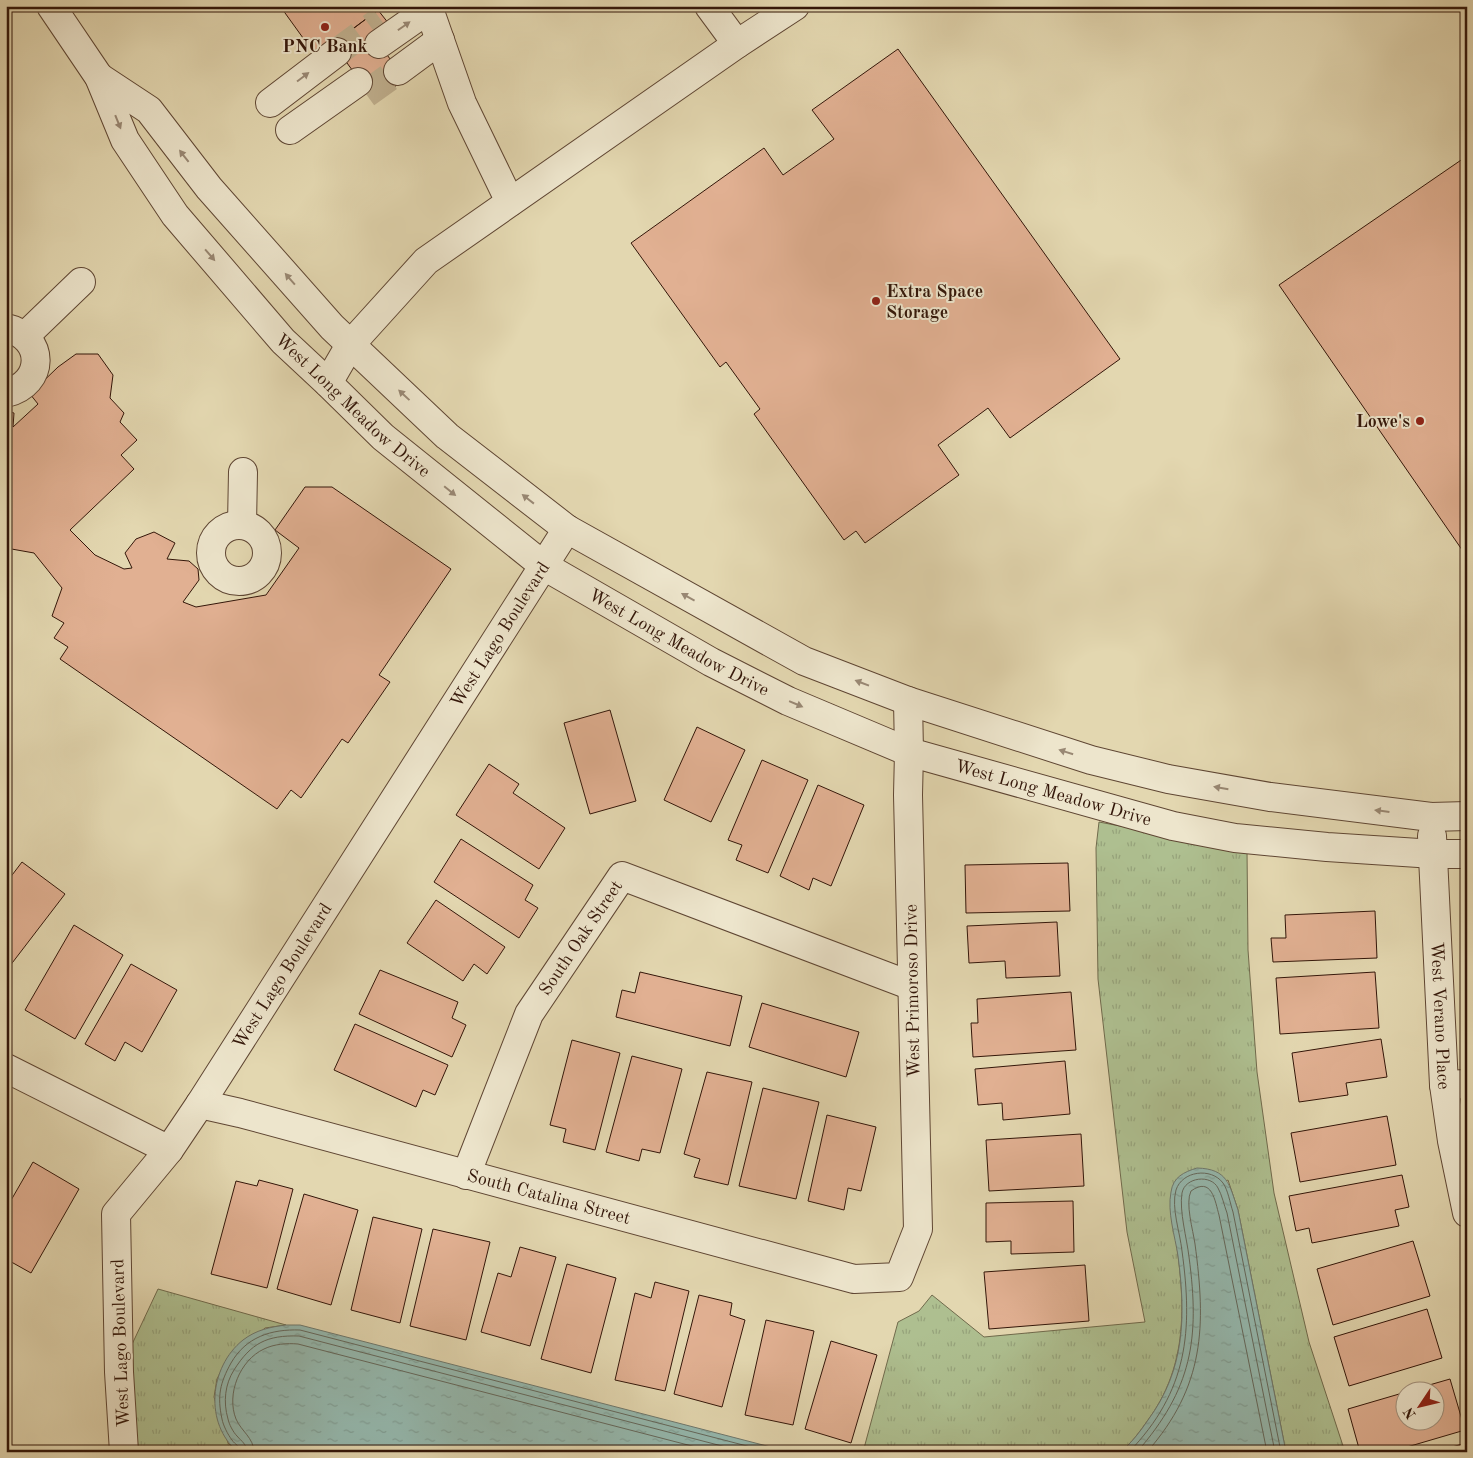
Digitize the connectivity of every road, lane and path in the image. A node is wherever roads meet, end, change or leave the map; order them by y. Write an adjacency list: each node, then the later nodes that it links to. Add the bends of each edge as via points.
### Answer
1 (51, 6): 8 (street, West Long Meadow Drive)
2 (710, 6): 6 (street)
3 (795, 6): 6 (street)
4 (433, 20): 5 (street, one-way to 4); 9 (street, via 462,103)
5 (389, 40)
6 (737, 44): 9 (street)
7 (352, 74): 7 (street, one-way to 7, via 285,123)
8 (99, 77): 12 (street, West Long Meadow Drive, one-way to 8, via 209,188 148,110); 13 (street, West Long Meadow Drive, one-way to 13, via 125,140 175,214 284,341)
9 (510, 202): 12 (street, via 426,261)
10 (81, 282): 11 (street)
11 (16, 332): 14 (street, via 32,345 36,366 26,384)
12 (350, 344): 13 (street); 17 (street, West Long Meadow Drive, one-way to 12, via 447,436)
13 (328, 383): 18 (street, West Long Meadow Drive, one-way to 18, via 382,437)
14 (6, 393)
15 (243, 472): 16 (street)
16 (242, 525)
17 (567, 529): 18 (street, West Lago Boulevard); 19 (street, West Long Meadow Drive, one-way to 17, via 804,661)
18 (544, 566): 20 (street, West Long Meadow Drive, one-way to 20, via 711,662); 28 (street, West Lago Boulevard)
19 (908, 701): 20 (street, West Primoroso Drive); 22 (street, West Long Meadow Drive, one-way to 19, via 1270,797 1168,779 1091,760)
20 (909, 752): 23 (street, West Long Meadow Drive, via 1182,828 1235,838); 25 (street, West Primoroso Drive)
21 (1467, 816): 22 (street, West Long Meadow Drive)
22 (1431, 817): 23 (street, West Verano Place)
23 (1434, 854): 24 (street, West Long Meadow Drive); 27 (street, West Verano Place)
24 (1467, 854)
25 (912, 986): 30 (street, South Oak Street, via 622,876 529,1014); 32 (street, West Primoroso Drive, via 918,1230)
26 (6, 1068): 29 (street)
27 (1455, 1085): 31 (street, West Verano Place, via 1452,1141)
28 (200, 1104): 29 (street, West Lago Boulevard); 30 (street, South Catalina Street)
29 (169, 1150): 33 (street, West Lago Boulevard, via 116,1214)
30 (466, 1175): 32 (street, South Catalina Street, via 854,1279)
31 (1467, 1213)
32 (899, 1277)
33 (124, 1452)

